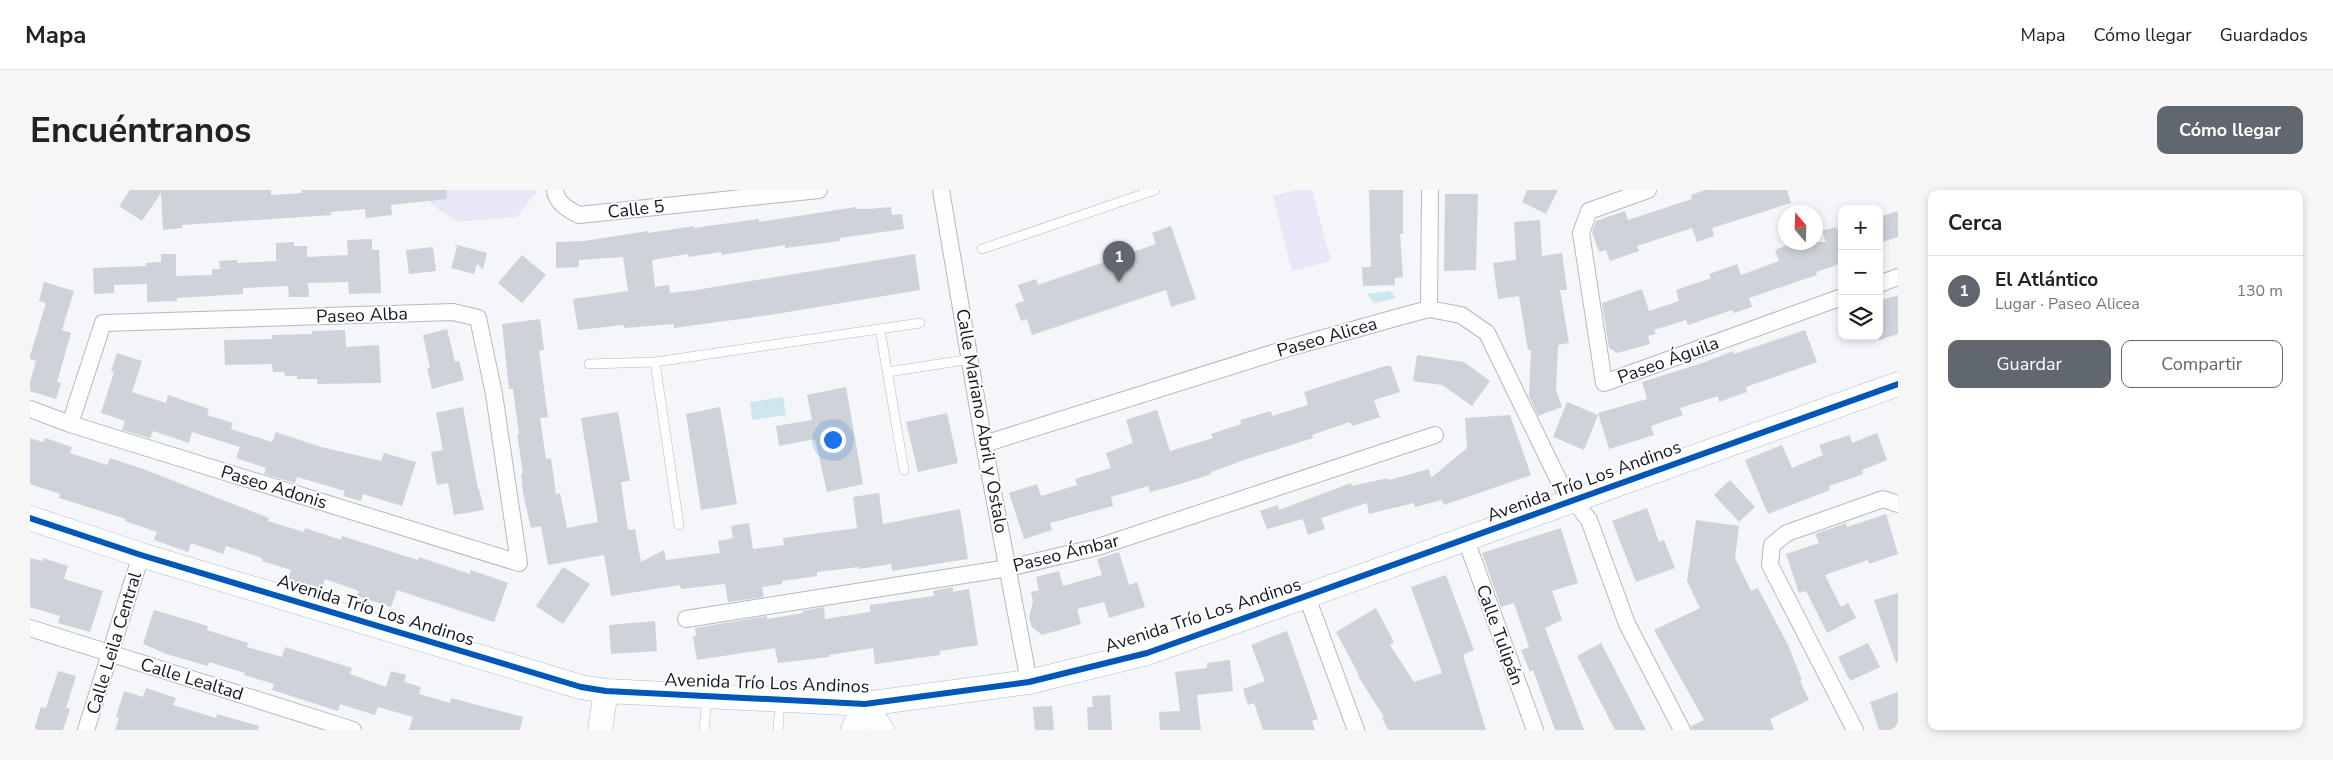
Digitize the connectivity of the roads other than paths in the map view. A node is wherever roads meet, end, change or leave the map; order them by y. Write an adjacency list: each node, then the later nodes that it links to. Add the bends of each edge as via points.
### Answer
1 (555, 190): 2 (street, Calle 5, via 566,208 580,215)
2 (820, 190)
3 (941, 190): 14 (street, Calle Mariano Abril y Ostalo)
4 (1155, 190): 7 (lane)
5 (1430, 190): 11 (street)
6 (1648, 190): 10 (street, Paseo Águila, via 1589,211 1581,233 1604,383)
7 (982, 249)
8 (1898, 277): 9 (street)
9 (1883, 283)
10 (1838, 298)
11 (1429, 309): 22 (street, Paseo Alicea, via 1292,347); 24 (street, Paseo Alicea, via 1461,315 1487,333 1560,483)
12 (920, 323): 13 (lane)
13 (880, 329): 15 (lane); 17 (lane)
14 (971, 359): 17 (lane); 22 (street, Calle Mariano Abril y Ostalo)
15 (655, 362): 16 (lane); 27 (lane)
16 (589, 364)
17 (888, 372): 23 (lane)
18 (1898, 384): 24 (street, Avenida Trío Los Andinos)
19 (30, 410): 20 (street, Paseo Adonis)
20 (70, 424): 30 (street, Paseo Adonis); 30 (street, Paseo Alba, via 103,323 452,312 478,318 494,394)
21 (1435, 435): 31 (street, Paseo Ámbar, via 1098,547)
22 (984, 444): 31 (street, Calle Mariano Abril y Ostalo)
23 (904, 470)
24 (1574, 500): 28 (street, Avenida Trío Los Andinos); 50 (street, Paseo Alicea, via 1590,520 1627,624)
25 (1898, 504): 51 (street, via 1882,499 1787,533 1772,545 1770,565)
26 (30, 518): 29 (street, Avenida Trío Los Andinos)
27 (679, 525)
28 (1466, 540): 32 (street, Avenida Trío Los Andinos); 49 (street, Calle Tulipán)
29 (141, 555): 35 (street, Calle Leila Central); 37 (street, Avenida Trío Los Andinos, via 581,687)
30 (519, 563)
31 (1008, 568): 33 (street, Paseo Ámbar); 36 (street, Calle Mariano Abril y Ostalo)
32 (1307, 597): 36 (street, Avenida Trío Los Andinos, via 1147,653); 48 (street)
33 (686, 619)
34 (30, 628): 35 (street, Calle Lealtad)
35 (111, 654): 41 (street, Calle Leila Central); 42 (street, Calle Lealtad)
36 (1029, 682): 40 (street, Avenida Trío Los Andinos)
37 (606, 691): 38 (street, Avenida Trío Los Andinos); 43 (street)
38 (707, 696): 39 (street, Avenida Trío Los Andinos); 44 (lane)
39 (780, 700): 40 (street, Avenida Trío Los Andinos); 45 (lane)
40 (865, 704): 46 (street); 47 (street)
41 (86, 730)
42 (353, 730)
43 (600, 730)
44 (704, 730)
45 (778, 730)
46 (852, 730)
47 (882, 730)
48 (1356, 730)
49 (1534, 730)
50 (1682, 730)
51 (1855, 730)

